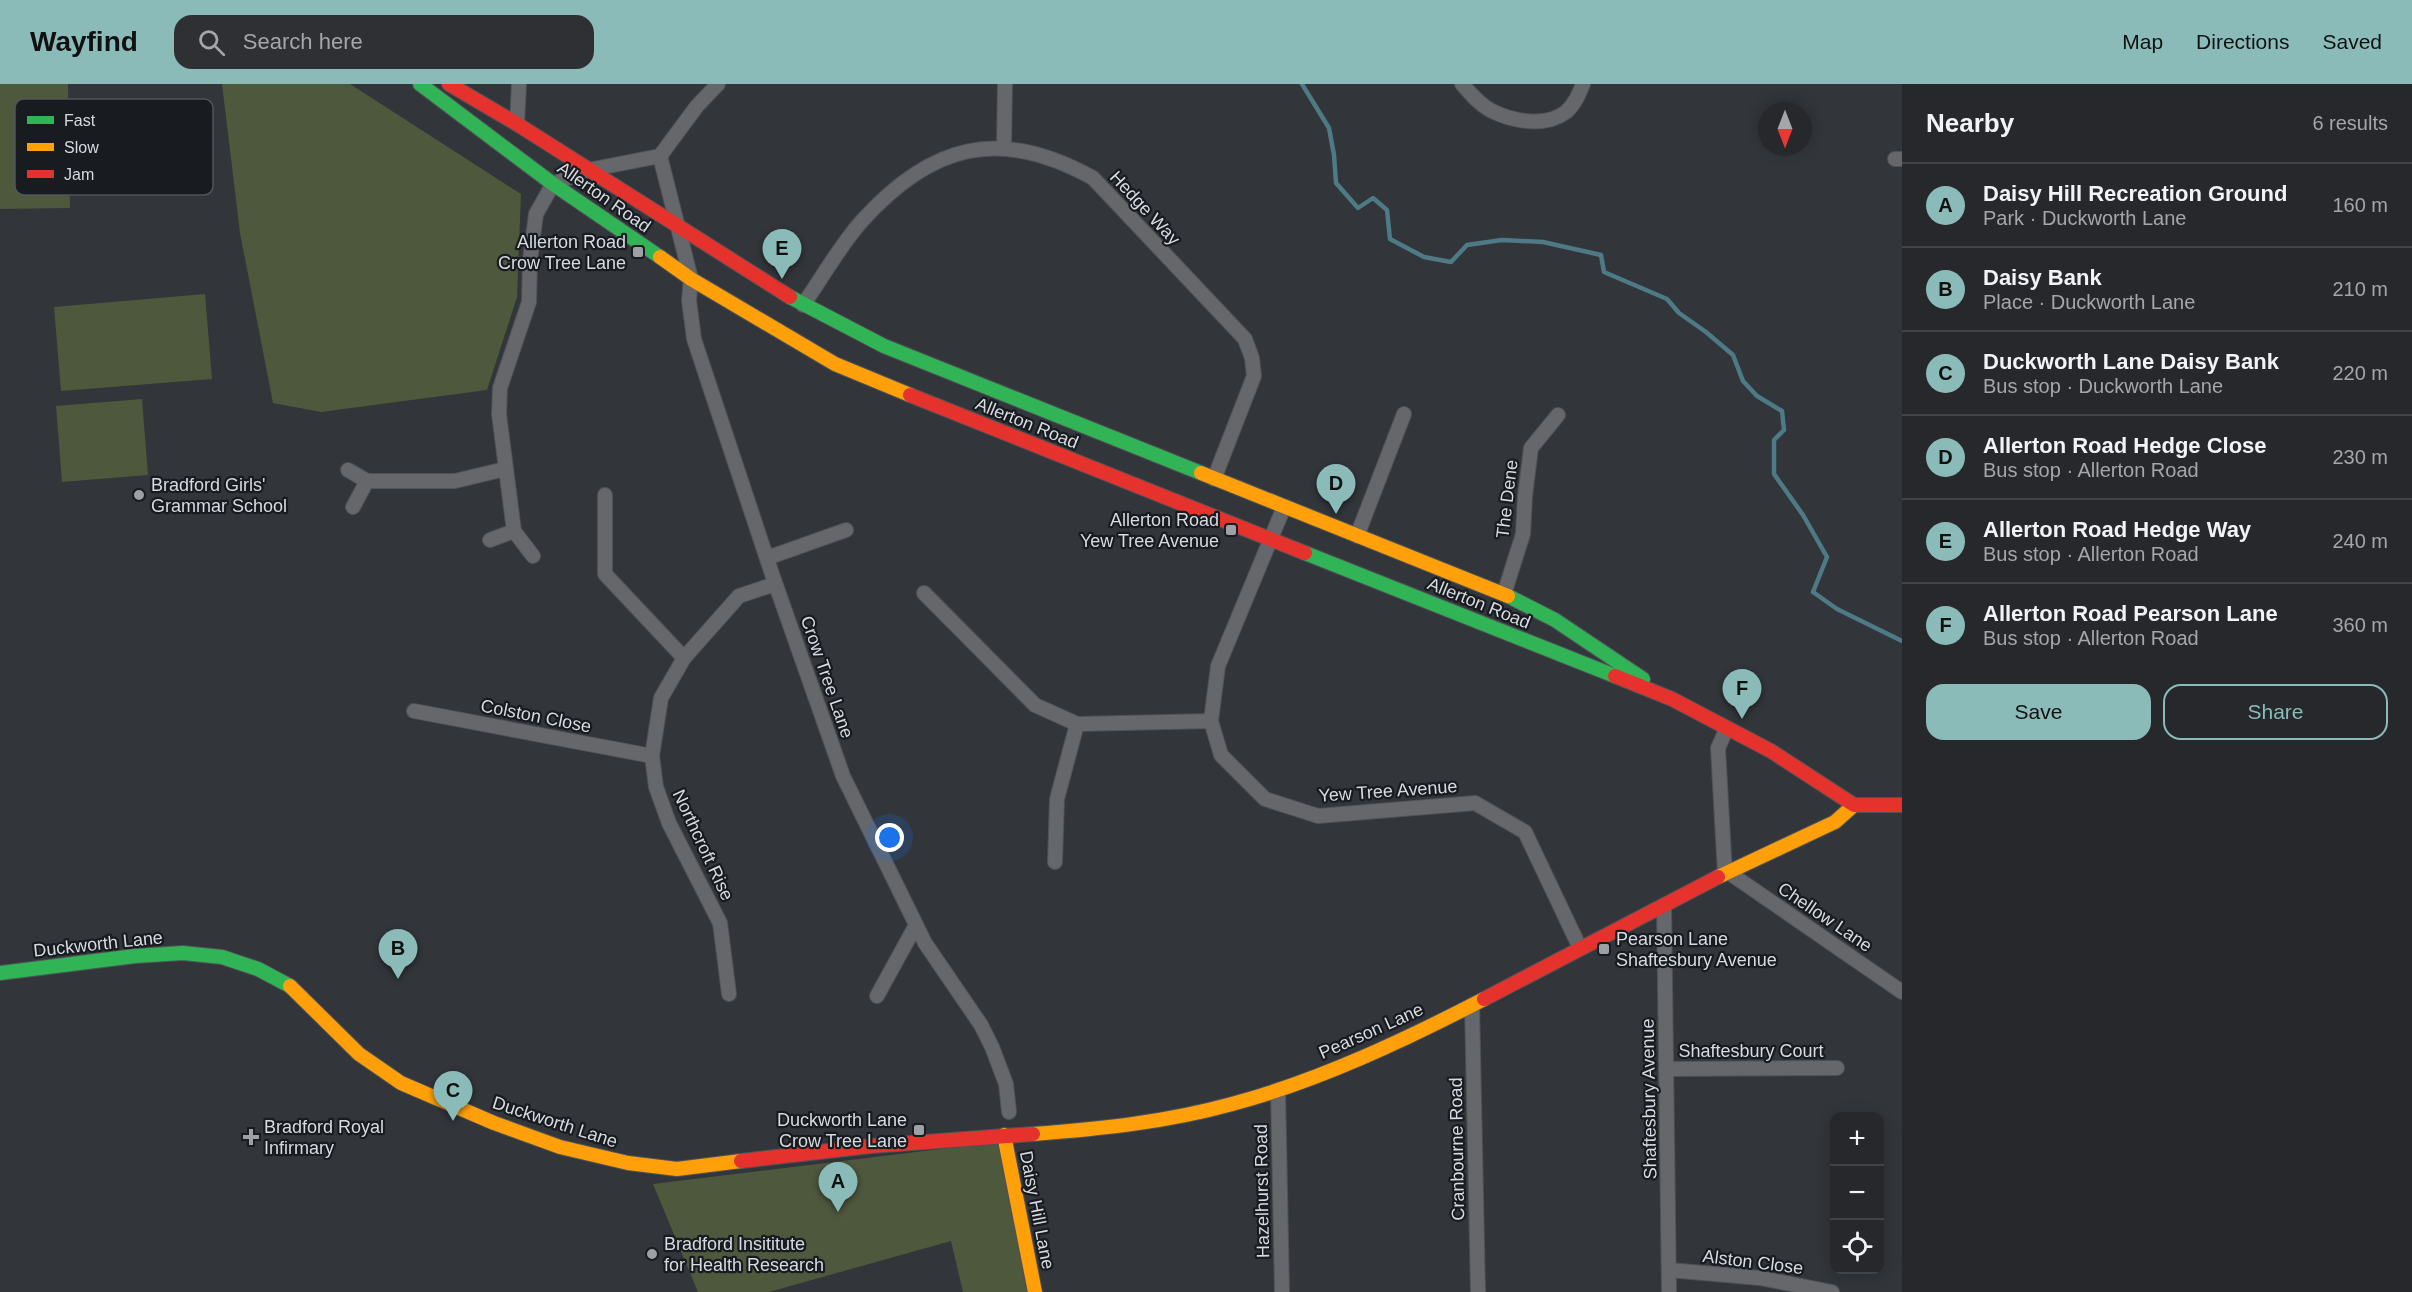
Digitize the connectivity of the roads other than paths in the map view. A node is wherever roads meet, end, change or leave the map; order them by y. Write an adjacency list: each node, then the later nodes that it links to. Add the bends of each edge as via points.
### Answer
1 (420, 84): 12 (street, Allerton Road)
2 (450, 84): 8 (street, Allerton Road)
3 (519, 84): 8 (street)
4 (718, 84): 10 (street)
5 (1005, 84): 9 (street)
6 (1462, 84): 7 (street, via 1490,110 1525,121 1561,115 1575,101)
7 (1583, 84)
8 (517, 124): 11 (street, Allerton Road)
9 (1004, 148): 15 (street, Hedge Way, via 946,156 895,186 859,224); 20 (street, Hedge Way, via 1063,162 1093,178 1245,339 1254,376)
10 (660, 156): 11 (street); 13 (street, Crow Tree Lane)
11 (588, 170): 12 (street); 13 (street, Allerton Road)
12 (553, 184): 14 (street, Allerton Road); 18 (street, via 536,214 529,302 500,388)
13 (679, 228): 14 (street, Crow Tree Lane); 15 (street, Allerton Road)
14 (691, 279): 29 (street, Allerton Road, via 835,364); 31 (street, Crow Tree Lane, via 689,300 694,339)
15 (803, 305): 20 (street, Allerton Road, via 884,346)
16 (1404, 414): 27 (street)
17 (1558, 415): 34 (street, The Dene, via 1531,448 1523,534)
18 (506, 469): 21 (street, via 455,481); 26 (street)
19 (348, 470): 21 (street)
20 (1214, 479): 24 (street, Allerton Road)
21 (367, 482): 23 (street)
22 (605, 495): 35 (street, via 605,574)
23 (353, 507)
24 (1284, 507): 27 (street, Allerton Road); 29 (street, Yew Tree Avenue)
25 (846, 530): 31 (street)
26 (514, 531): 28 (street); 30 (street)
27 (1357, 536): 34 (street, Allerton Road)
28 (490, 540)
29 (1270, 540): 36 (street, Allerton Road); 38 (street, Yew Tree Avenue, via 1218,666)
30 (533, 556)
31 (767, 558): 32 (street, Crow Tree Lane)
32 (775, 584): 35 (street, Northcroft Rise, via 739,596); 47 (street, Crow Tree Lane, via 843,776)
33 (924, 593): 39 (street, via 1035,705)
34 (1504, 594): 36 (street, Allerton Road, via 1555,620)
35 (684, 658): 41 (street, Northcroft Rise, via 661,698)
36 (1672, 699): 40 (street, Allerton Road)
37 (414, 711): 41 (street, Colston Close)
38 (1211, 722): 39 (street); 48 (street, Yew Tree Avenue, via 1221,755 1265,800 1318,816 1475,803 1525,832)
39 (1077, 724): 44 (street, via 1057,799)
40 (1727, 728): 42 (street, Allerton Road, via 1771,751); 45 (street, via 1718,748)
41 (652, 756): 51 (street, Northcroft Rise, via 656,788 669,823 720,923)
42 (1854, 805): 43 (street); 45 (street, Pearson Lane, via 1835,822)
43 (1902, 805)
44 (1055, 862)
45 (1727, 873): 46 (street, Pearson Lane); 50 (street, Chellow Lane)
46 (1664, 905): 48 (street, Pearson Lane); 55 (street, Shaftesbury Avenue)
47 (916, 925): 52 (street); 57 (street, Crow Tree Lane, via 992,1047 1006,1084)
48 (1580, 948): 53 (street, Pearson Lane)
49 (0, 973): 58 (street, Duckworth Lane, via 135,956 183,953 222,957 291,986 359,1054 402,1083 494,1123 561,1147 628,1164 677,1169)
50 (1902, 992)
51 (729, 994)
52 (877, 996)
53 (1472, 1005): 56 (street, Pearson Lane, via 1377,1050); 62 (street, Cranbourne Road)
54 (1837, 1068): 55 (street, Shaftesbury Court)
55 (1666, 1069): 59 (street, Shaftesbury Avenue)
56 (1278, 1090): 58 (street, Pearson Lane, via 1230,1105 1115,1128); 61 (street, Hazelhurst Road)
57 (1009, 1112)
58 (1004, 1135): 60 (street, Daisy Hill Lane)
59 (1669, 1270): 63 (street, Shaftesbury Avenue); 64 (street, Alston Close, via 1760,1278)
60 (1035, 1292)
61 (1282, 1292)
62 (1478, 1292)
63 (1670, 1292)
64 (1832, 1292)

